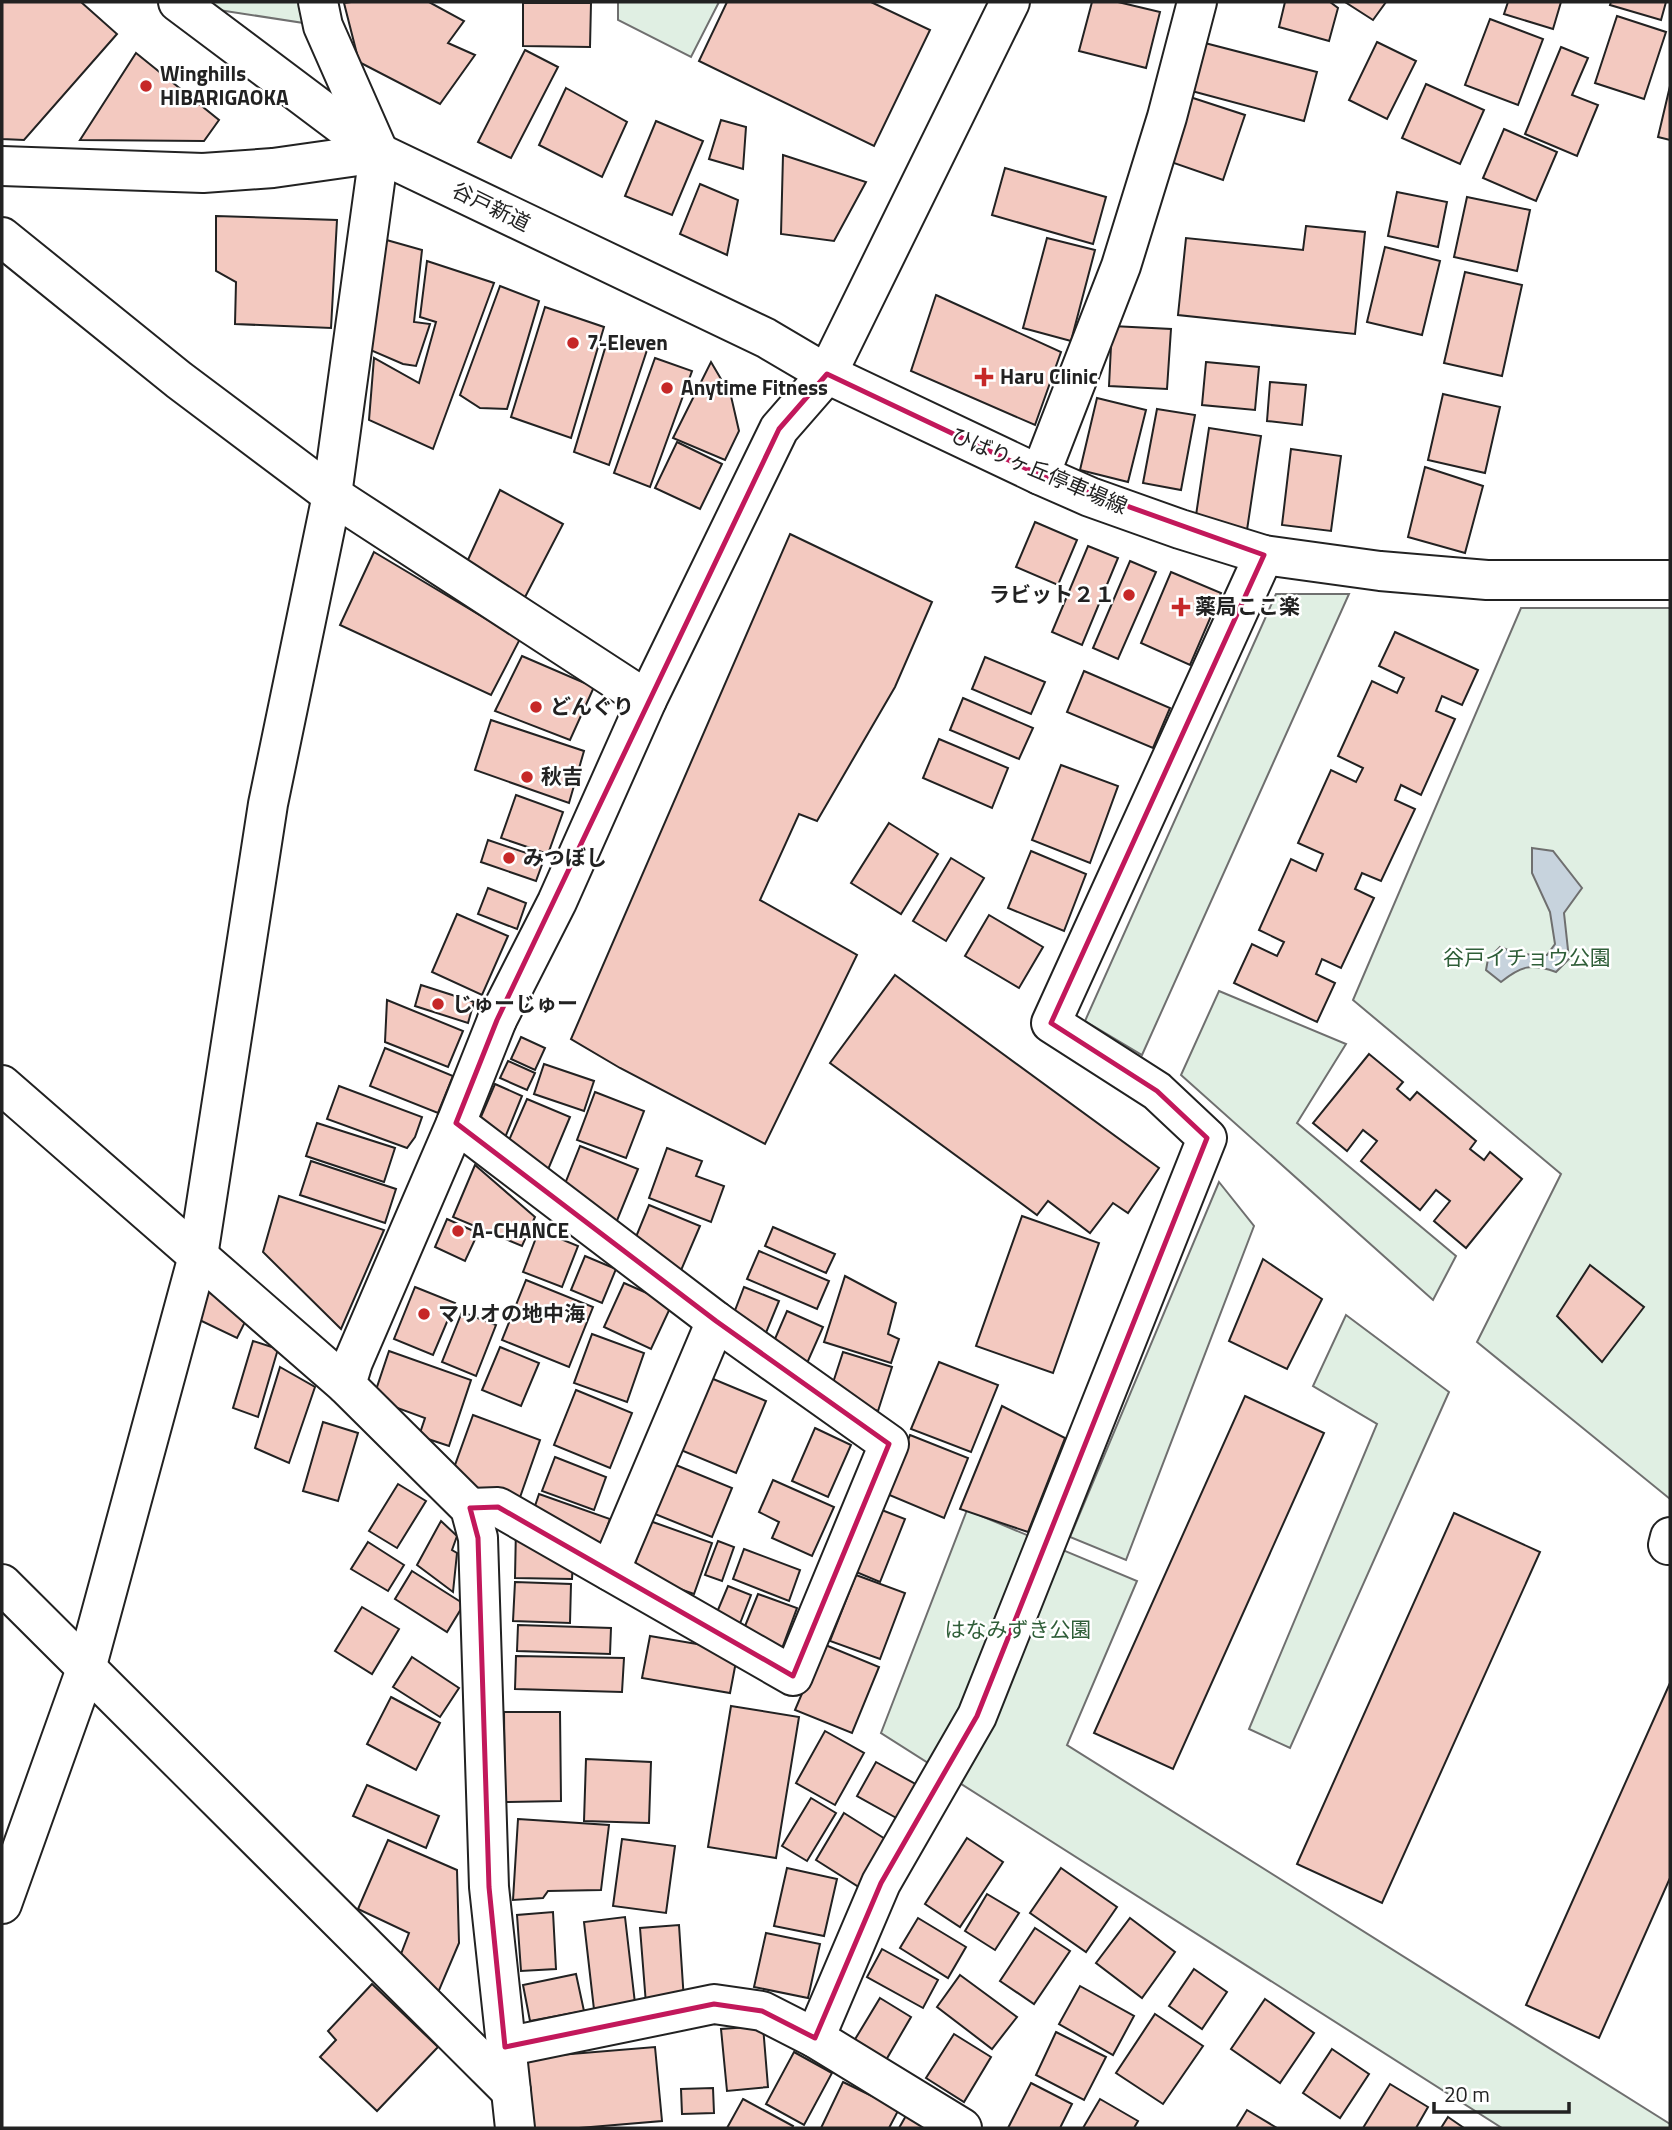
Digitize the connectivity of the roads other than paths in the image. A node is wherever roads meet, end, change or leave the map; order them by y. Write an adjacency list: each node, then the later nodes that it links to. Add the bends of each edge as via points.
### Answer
1 (178, 2): 5 (street, 谷戸新道)
2 (318, 2): 5 (street, via 323,26)
3 (1010, 2): 8 (street)
4 (1197, 2): 9 (street, via 1121,266)
5 (379, 153): 6 (street, via 204,173); 8 (street, 谷戸新道, via 766,338); 10 (street)
6 (2, 166)
7 (2, 237): 10 (street, via 179,380)
8 (827, 374): 9 (street, ひばりヶ丘停車場線); 13 (street, via 779,429)
9 (1040, 475): 11 (street, ひばりヶ丘停車場線, via 1154,520)
10 (332, 495): 13 (street); 16 (street, via 268,804)
11 (1264, 555): 12 (street, ひばりヶ丘停車場線, via 1487,580); 24 (street, via 1051,1023 1157,1091 1207,1138 976,1716 881,1883)
12 (1670, 580)
13 (647, 700): 15 (street, via 557,902 497,1020)
14 (2, 1085): 16 (street)
15 (456, 1123): 17 (street); 18 (street)
16 (198, 1256): 18 (street); 22 (street)
17 (716, 1321): 20 (street); 20 (street, via 889,1444 793,1676)
18 (346, 1385): 19 (street)
19 (470, 1508): 20 (street, via 498,1507); 25 (street, via 478,1538 489,1887)
20 (610, 1571)
21 (2, 1584): 22 (street)
22 (86, 1669): 23 (street); 26 (street)
23 (2, 1904)
24 (815, 2038): 25 (street, via 762,2011 714,2004); 28 (street)
25 (505, 2047): 26 (street)
26 (511, 2091): 27 (street)
27 (515, 2128)
28 (962, 2128)

